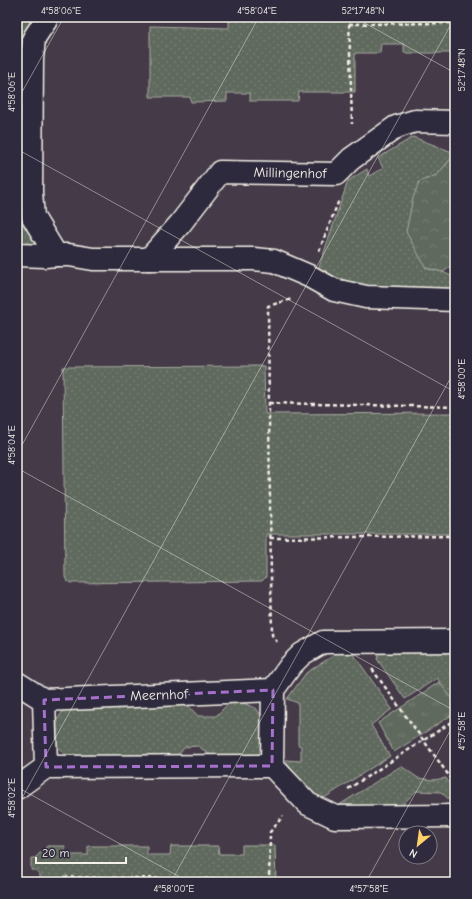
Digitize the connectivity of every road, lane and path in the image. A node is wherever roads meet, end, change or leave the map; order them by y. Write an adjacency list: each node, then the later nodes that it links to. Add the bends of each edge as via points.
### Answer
1 (46, 17): 4 (street)
2 (455, 23): 3 (path)
3 (349, 24)
4 (24, 58): 7 (street, via 34,217)
5 (455, 122): 8 (street, Millingenhof, via 415,121 396,127 351,159 336,174 220,172)
6 (17, 255): 7 (street)
7 (56, 255): 8 (street, via 93,259)
8 (149, 259): 9 (street, via 274,261)
9 (321, 283): 10 (street, via 334,290 366,297); 11 (path, via 313,292 268,306)
10 (455, 300)
11 (269, 403): 12 (path); 14 (path)
12 (455, 407)
13 (455, 536): 14 (path)
14 (270, 538): 17 (path, via 272,635)
15 (352, 641): 16 (street); 17 (street, via 323,642 302,654); 22 (path)
16 (455, 641)
17 (291, 665): 19 (street)
18 (17, 683): 20 (street)
19 (273, 690): 20 (street, Meernhof); 24 (street)
20 (44, 700): 23 (street)
21 (455, 720): 22 (path)
22 (424, 740): 25 (path); 28 (path, via 322,806)
23 (46, 766): 24 (street); 26 (street)
24 (272, 766): 27 (street)
25 (455, 784)
26 (17, 788)
27 (300, 796): 28 (street); 30 (path, via 270,832)
28 (320, 810): 29 (street, via 335,817)
29 (455, 816)
30 (269, 881): 31 (path, via 62,877)
31 (62, 882)

